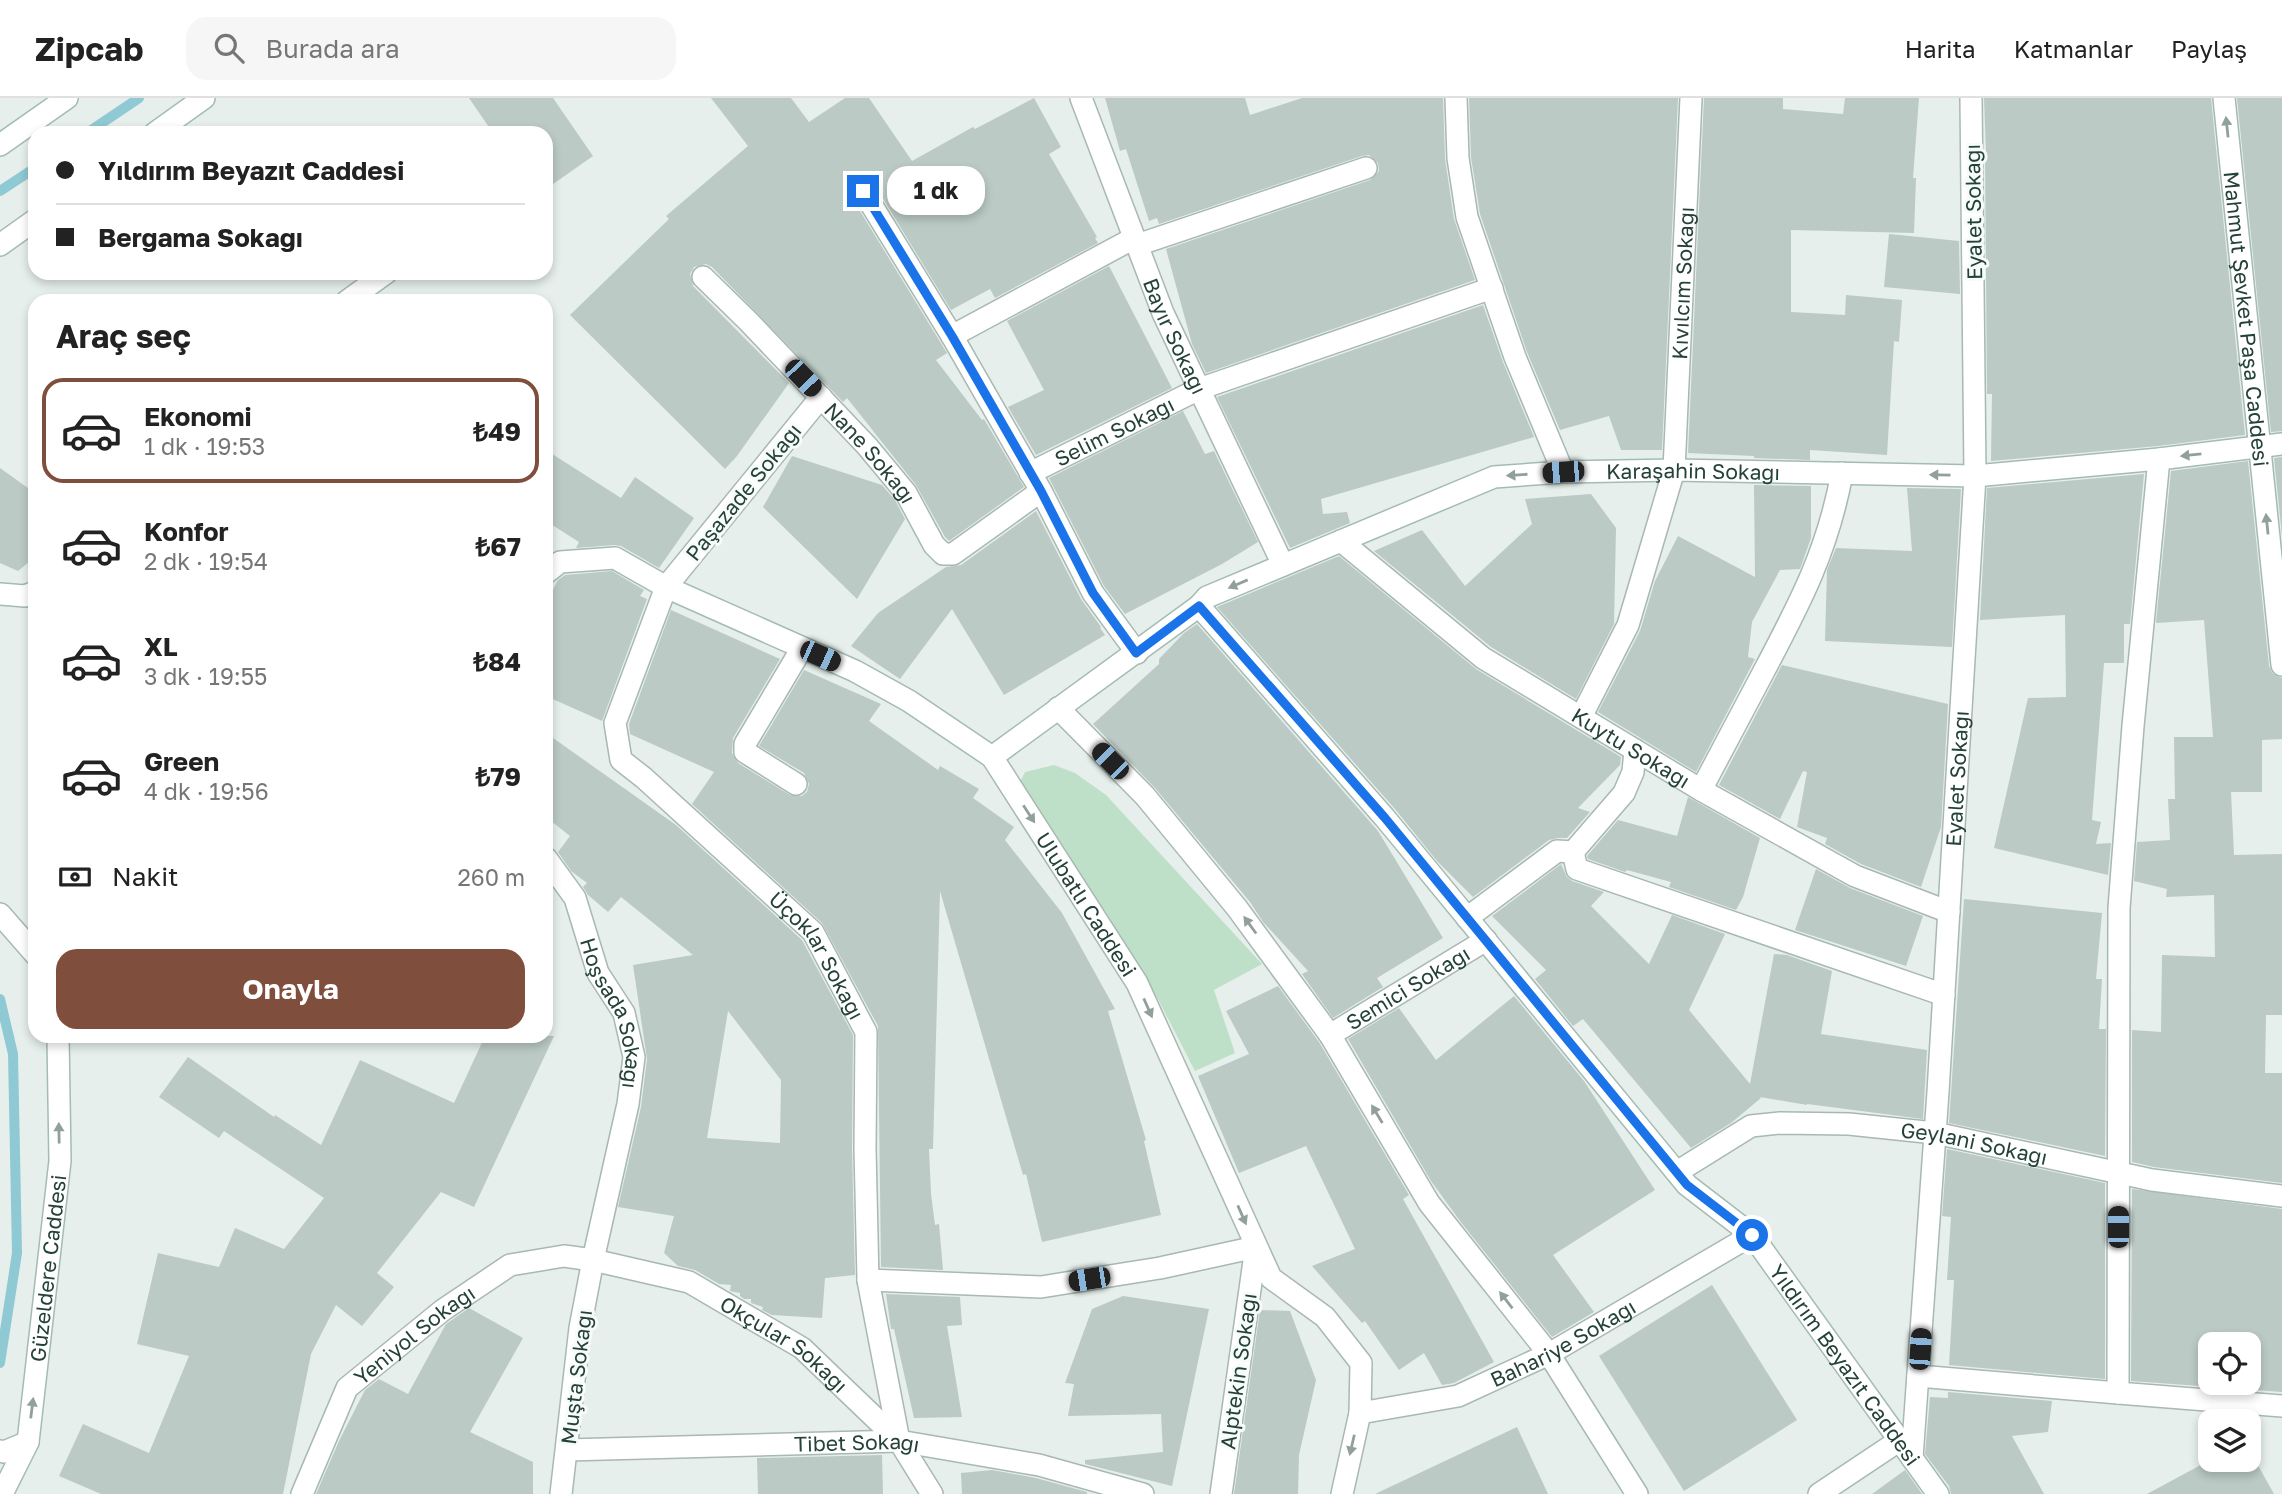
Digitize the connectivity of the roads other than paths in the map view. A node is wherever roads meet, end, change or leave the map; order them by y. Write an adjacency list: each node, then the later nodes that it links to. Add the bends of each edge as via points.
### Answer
1 (67, 98): 9 (street)
2 (204, 98): 8 (street)
3 (1081, 98): 13 (street, Bayır Sokağı)
4 (1456, 98): 17 (street, via 1458,158 1467,217)
5 (1691, 98): 25 (street, Kıvılcım Sokağı)
6 (1972, 98): 28 (street, Eyalet Sokağı)
7 (2224, 98): 23 (street, Mahmut Şevket Paşa Caddesi, one-way to 7)
8 (165, 126)
9 (0, 145)
10 (1366, 168): 13 (street)
11 (863, 191): 19 (street)
12 (28, 225): 14 (street)
13 (1135, 241): 19 (street); 20 (street, Bayır Sokağı)
14 (0, 245)
15 (703, 277): 21 (street, Nane Sokağı)
16 (376, 280): 18 (street)
17 (1492, 288): 20 (street, Selim Sokağı); 26 (street)
18 (356, 294)
19 (952, 336): 29 (street)
20 (1199, 389): 29 (street, Selim Sokağı); 31 (street, Bayır Sokağı)
21 (821, 397): 29 (street, Nane Sokağı, via 905,494 943,554 953,554); 33 (street, Paşazade Sokağı)
22 (2282, 444): 23 (street, Karaşahin Sokağı)
23 (2259, 448): 24 (street, Karaşahin Sokağı, one-way to 24); 39 (street, Mahmut Şevket Paşa Caddesi, one-way to 23)
24 (2160, 459): 28 (street, Karaşahin Sokağı); 58 (street, via 2119,908)
25 (1674, 470): 26 (street, Karaşahin Sokağı); 27 (street, Karaşahin Sokağı); 41 (street, Kıvılcım Sokağı, via 1628,625)
26 (1563, 472): 30 (street, Karaşahin Sokağı, one-way to 30, via 1494,477)
27 (1842, 473): 28 (street, Karaşahin Sokağı, one-way to 27); 45 (street, via 1817,566)
28 (1975, 476): 48 (street, Eyalet Sokağı)
29 (1036, 482): 38 (street, via 1093,593)
30 (1341, 541): 31 (street, Karaşahin Sokağı); 41 (street, Kuytu Sokağı, via 1483,658)
31 (1283, 565): 36 (street, Karaşahin Sokağı, one-way to 36, via 1207,597)
32 (553, 567): 33 (street, Ulubatlı Caddesi, via 560,562 615,558)
33 (666, 587): 37 (street, Ulubatlı Caddesi); 63 (street, Üçoklar Sokağı, via 615,723 621,760 813,932 866,1032)
34 (0, 594): 35 (street)
35 (28, 595)
36 (1199, 606): 38 (street, Karaşahin Sokağı); 50 (street, Yıldırım Beyazıt Caddesi)
37 (802, 648): 43 (street, Ulubatlı Caddesi, via 909,701); 44 (street, via 745,744 745,752)
38 (1136, 653): 40 (street, Karaşahin Sokağı)
39 (2282, 665)
40 (1058, 708): 43 (street, Karaşahin Sokağı); 54 (street, one-way to 40, via 1237,908 1145,796)
41 (1581, 717): 42 (street, Kuytu Sokağı)
42 (1635, 750): 45 (street, Kuytu Sokağı); 46 (street, via 1633,772 1624,793)
43 (992, 757): 61 (street, Ulubatlı Caddesi, one-way to 61, via 1138,983)
44 (796, 784)
45 (1701, 789): 48 (street, Kuytu Sokağı, via 1855,876)
46 (1573, 852): 50 (street, via 1557,851); 53 (street, via 1577,869)
47 (553, 868): 62 (street, Hoşsada Sokağı, via 575,898 598,974 624,1013 634,1057)
48 (1949, 912): 53 (street, Eyalet Sokağı)
49 (0, 914): 52 (street)
50 (1467, 918): 51 (street, Yıldırım Beyazıt Caddesi)
51 (1486, 940): 54 (street, Semici Sokağı); 57 (street, Yıldırım Beyazıt Caddesi)
52 (28, 946)
53 (1944, 995): 56 (street, Eyalet Sokağı)
54 (1330, 1035): 64 (street, one-way to 54, via 1429,1203)
55 (58, 1043): 70 (street, Güzeldere Caddesi, one-way to 55, via 60,1161)
56 (1935, 1133): 57 (street, Geylani Sokağı, via 1849,1124 1751,1126); 58 (street, Geylani Sokağı); 65 (street, Eyalet Sokağı)
57 (1677, 1172): 60 (street, Yıldırım Beyazıt Caddesi, via 1687,1185)
58 (2118, 1172): 59 (street, Geylani Sokağı); 66 (street)
59 (2282, 1196)
60 (1752, 1235): 64 (street, Bahariye Sokağı); 71 (street, Yıldırım Beyazıt Caddesi)
61 (1256, 1247): 63 (street, via 1041,1287); 68 (street, Ulubatlı Caddesi, via 1272,1278 1325,1317 1360,1363); 79 (street, Alptekin Sokağı)
62 (593, 1260): 69 (street, Okçular Sokağı, via 689,1283 802,1348); 72 (street, Muşta Sokağı, via 580,1328); 75 (street, Yeniyol Sokağı, via 564,1256 510,1265 443,1310 347,1388)
63 (867, 1280): 69 (street, Üçoklar Sokağı)
64 (1549, 1354): 68 (street, Bahariye Sokağı, via 1458,1396); 81 (street)
65 (1918, 1376): 66 (street); 71 (street, Eyalet Sokağı)
66 (2118, 1393): 67 (street)
67 (2282, 1406)
68 (1360, 1413): 80 (street, Ulubatlı Caddesi, one-way to 80)
69 (899, 1441): 72 (street, Tibet Sokağı); 77 (street, Okçular Sokağı); 78 (street, Tibet Sokağı, via 1039,1465)
70 (28, 1442): 73 (street); 74 (street, Güzeldere Caddesi)
71 (1906, 1449): 82 (street); 83 (street, Yıldırım Beyazıt Caddesi)
72 (567, 1450): 76 (street, Muşta Sokağı)
73 (0, 1451)
74 (2, 1494)
75 (302, 1494)
76 (561, 1494)
77 (932, 1494)
78 (1143, 1494)
79 (1221, 1494)
80 (1342, 1494)
81 (1637, 1494)
82 (1819, 1494)
83 (1938, 1494)

